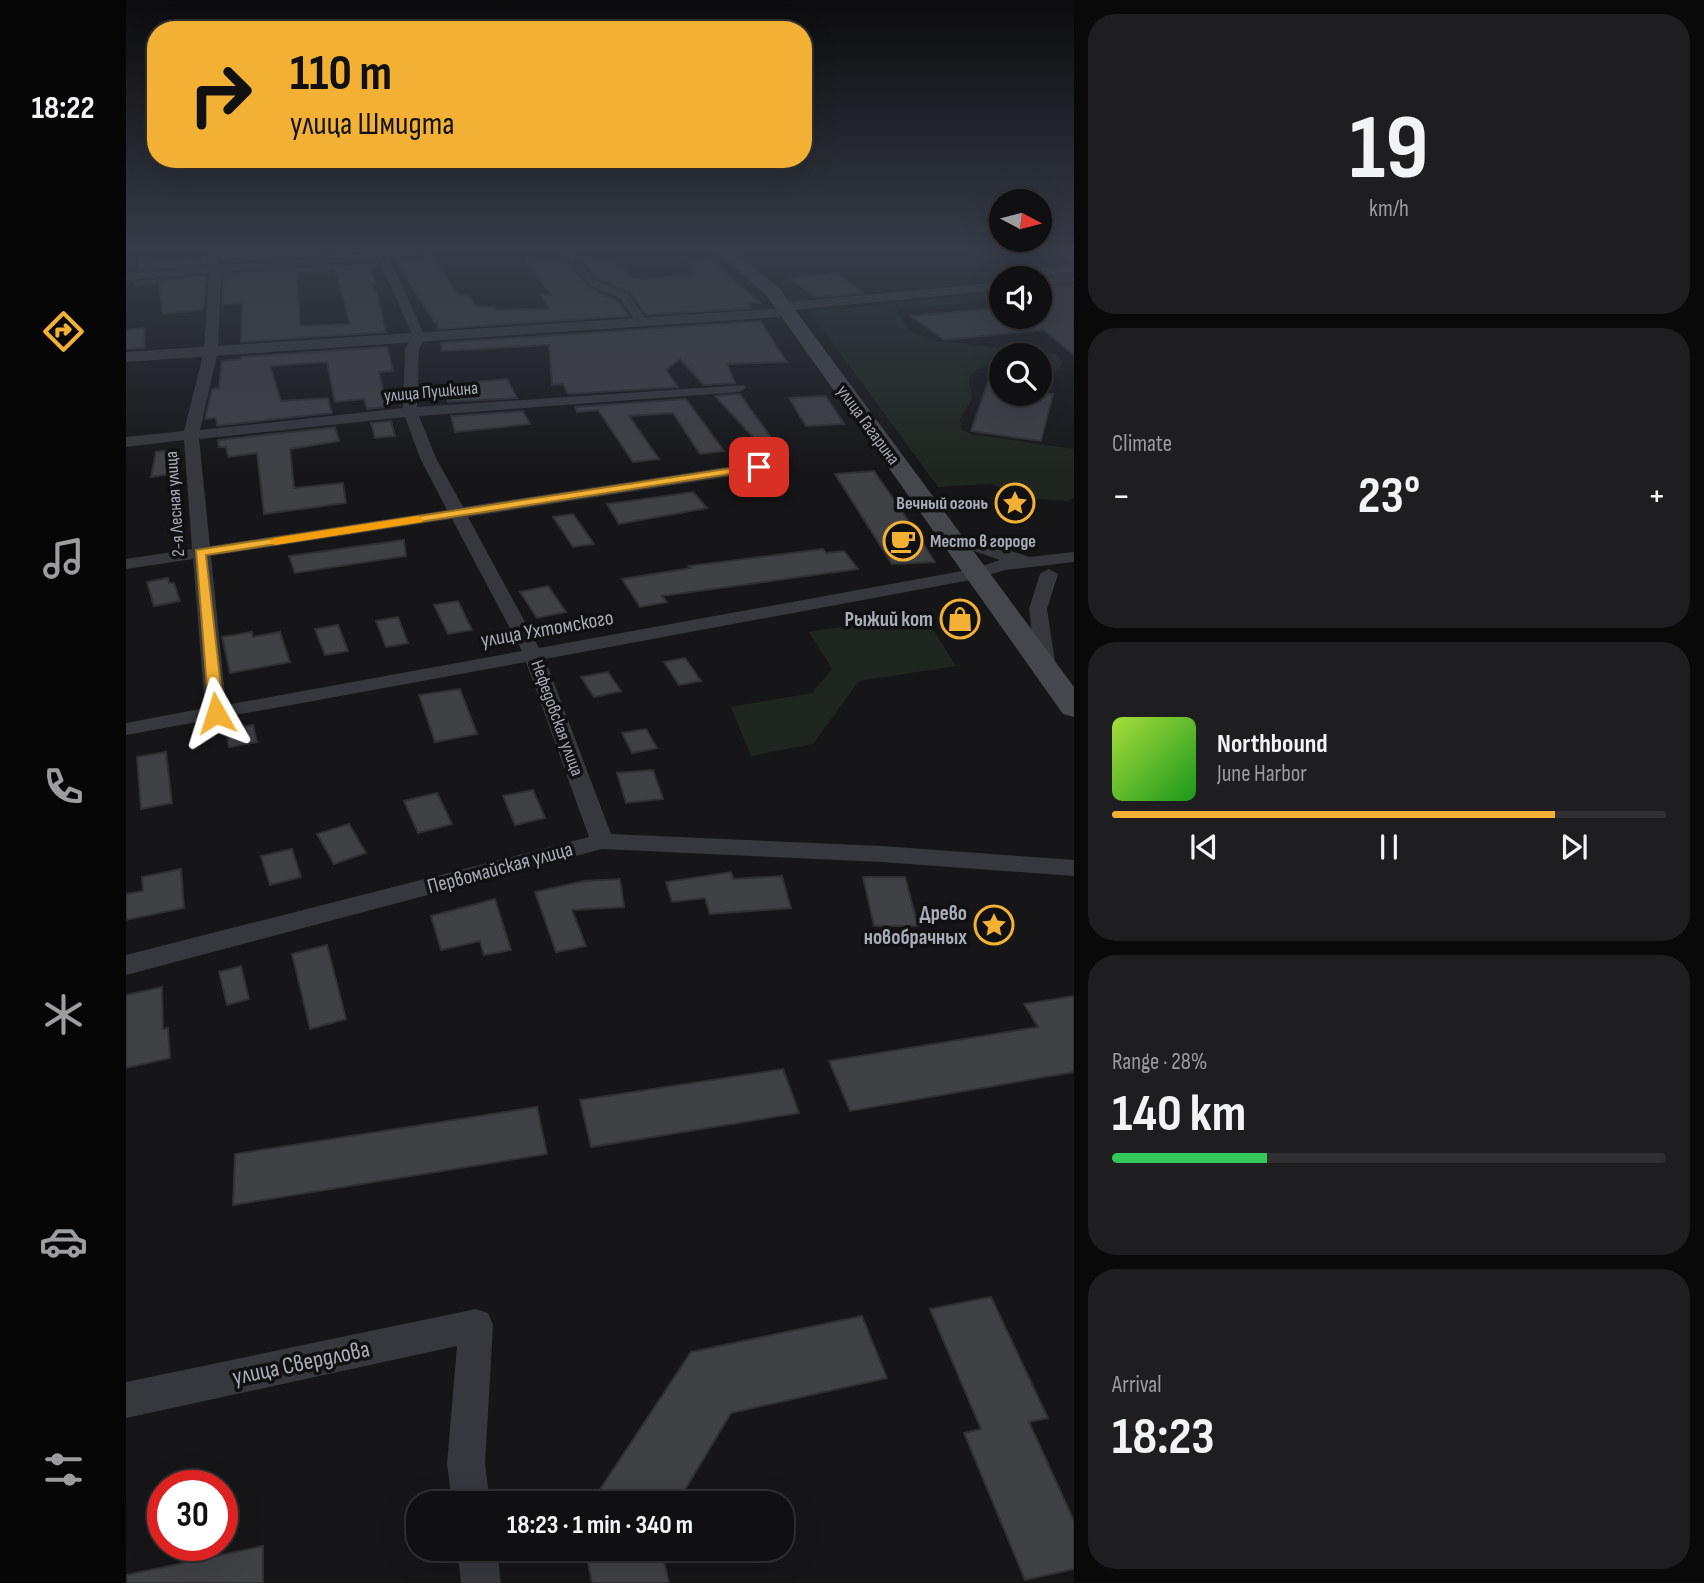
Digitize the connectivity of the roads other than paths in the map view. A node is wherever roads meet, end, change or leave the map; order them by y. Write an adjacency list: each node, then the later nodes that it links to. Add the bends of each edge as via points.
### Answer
1 (212, 326): 6 (street, 2-я Лесная улица)
2 (414, 326): 5 (street)
3 (584, 326): 5 (street)
4 (796, 326): 14 (main road, улица Гагарина)
5 (419, 337): 6 (street); 9 (street, Нефедовская улица, via 412,349)
6 (211, 351): 7 (street); 10 (street, 2-я Лесная улица)
7 (126, 357)
8 (739, 387): 9 (street, улица Пушкина)
9 (410, 412): 10 (street, улица Пушкина); 13 (street, Нефедовская улица)
10 (191, 435): 11 (street, улица Пушкина); 15 (street, 2-я Лесная улица)
11 (126, 442)
12 (759, 467): 13 (street)
13 (456, 514): 15 (street); 21 (street, Нефедовская улица)
14 (948, 536): 18 (street); 20 (main road, улица Гагарина)
15 (200, 553): 17 (street); 24 (street, 2-я Лесная улица)
16 (1074, 557): 18 (street)
17 (126, 564)
18 (1046, 567): 19 (street); 20 (street, улица Ухтомского, via 1020,578); 22 (street, via 1038,609)
19 (1074, 572)
20 (976, 574): 21 (street, улица Ухтомского); 22 (main road, улица Гагарина)
21 (533, 654): 24 (street, улица Ухтомского); 26 (street, Нефедовская улица)
22 (1046, 669): 23 (main road, улица Гагарина)
23 (1074, 708)
24 (216, 713): 25 (street, улица Ухтомского)
25 (126, 729)
26 (602, 841): 27 (street, Первомайская улица, via 882,854); 28 (street, Первомайская улица)
27 (1074, 869)
28 (126, 965)
29 (126, 1400): 30 (street, улица Свердлова, via 476,1325 466,1464)
30 (469, 1491)
31 (478, 1561): 32 (street)
32 (481, 1583)

